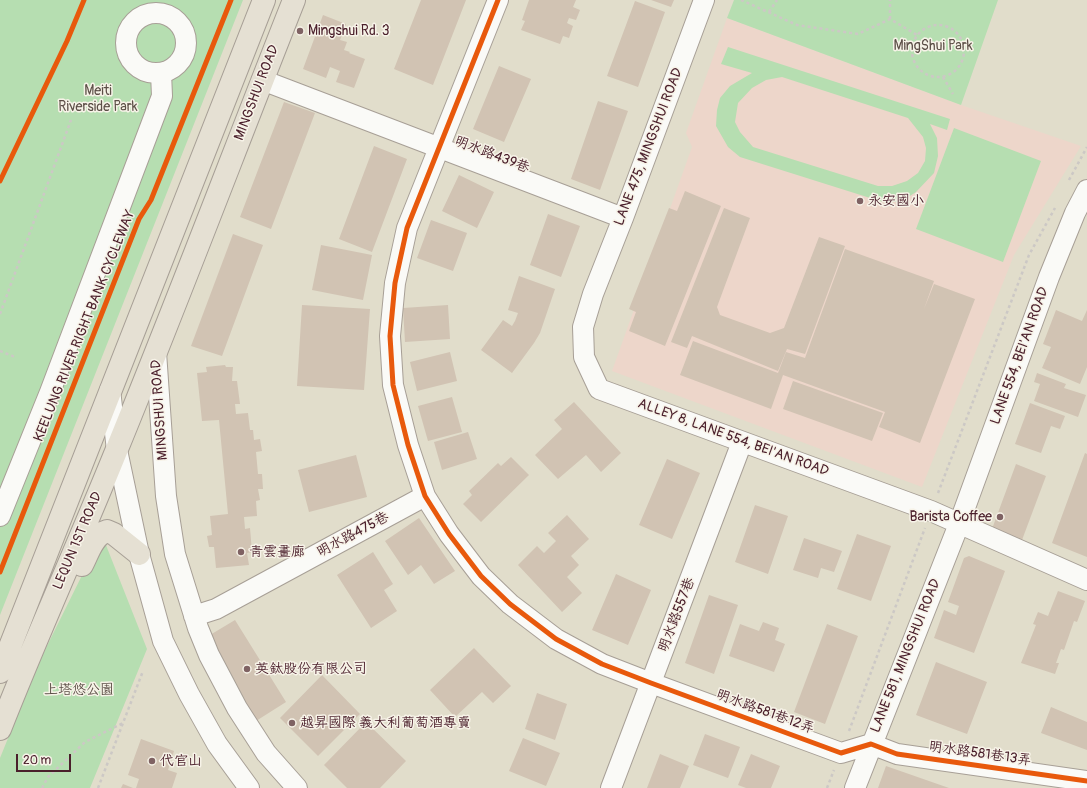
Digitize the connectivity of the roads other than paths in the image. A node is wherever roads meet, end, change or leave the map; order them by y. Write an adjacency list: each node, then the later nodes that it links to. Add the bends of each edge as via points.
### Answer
1 (264, 0): 12 (main road, MINGSHUI ROAD)
2 (294, 0): 6 (main road, MINGSHUI ROAD)
3 (498, 0): 7 (street, 明水路581巷12弄)
4 (704, 0): 9 (street, LANE 475, MINGSHUI ROAD)
5 (161, 72): 16 (street, via 162,96 50,392)
6 (262, 80): 7 (street, 明水路439巷); 11 (main road, MINGSHUI ROAD)
7 (439, 147): 9 (street, 明水路439巷); 15 (street, 明水路581巷12弄, via 407,228 395,283 390,336 394,385 408,445)
8 (1087, 190): 17 (street, LANE 554, BEI'AN ROAD, via 1049,277)
9 (623, 218): 10 (street, LANE 475, MINGSHUI ROAD)
10 (593, 294): 13 (street, ALLEY 8, LANE 554, BEI'AN ROAD, via 583,327 584,357 599,389)
11 (156, 352): 14 (main road, LEQUN 1ST ROAD); 20 (street, MINGSHUI ROAD, via 166,496 175,554)
12 (110, 390): 14 (street, MINGSHUI ROAD); 22 (main road, LEQUN 1ST ROAD)
13 (742, 442): 17 (street, ALLEY 8, LANE 554, BEI'AN ROAD, via 931,511); 23 (street, 明水路557巷)
14 (117, 450): 18 (street, MINGSHUI ROAD); 21 (main road, LEQUN 1ST ROAD)
15 (425, 496): 20 (street, 明水路475巷, via 216,609); 23 (street, 明水路581巷12弄, via 449,534 481,576 510,604 556,639 602,664)
16 (0, 516)
17 (959, 524): 19 (street, ALLEY 8, LANE 554, BEI'AN ROAD); 25 (street, LANE 581, MINGSHUI ROAD)
18 (139, 554): 21 (main road, via 114,534 107,530 101,532 53,623); 27 (street, MINGSHUI ROAD, via 163,641 217,744)
19 (1087, 580)
20 (194, 616): 28 (street, MINGSHUI ROAD, via 209,655 237,708 266,753)
21 (30, 654): 24 (main road, LEQUN 1ST ROAD)
22 (0, 672)
23 (651, 683): 25 (street, 明水路581巷12弄, via 841,753); 29 (street, 明水路557巷)
24 (0, 729)
25 (871, 744): 26 (street, 明水路581巷13弄, via 897,754); 30 (street, LANE 581, MINGSHUI ROAD)
26 (1087, 782)
27 (249, 788)
28 (297, 788)
29 (611, 788)
30 (855, 788)

